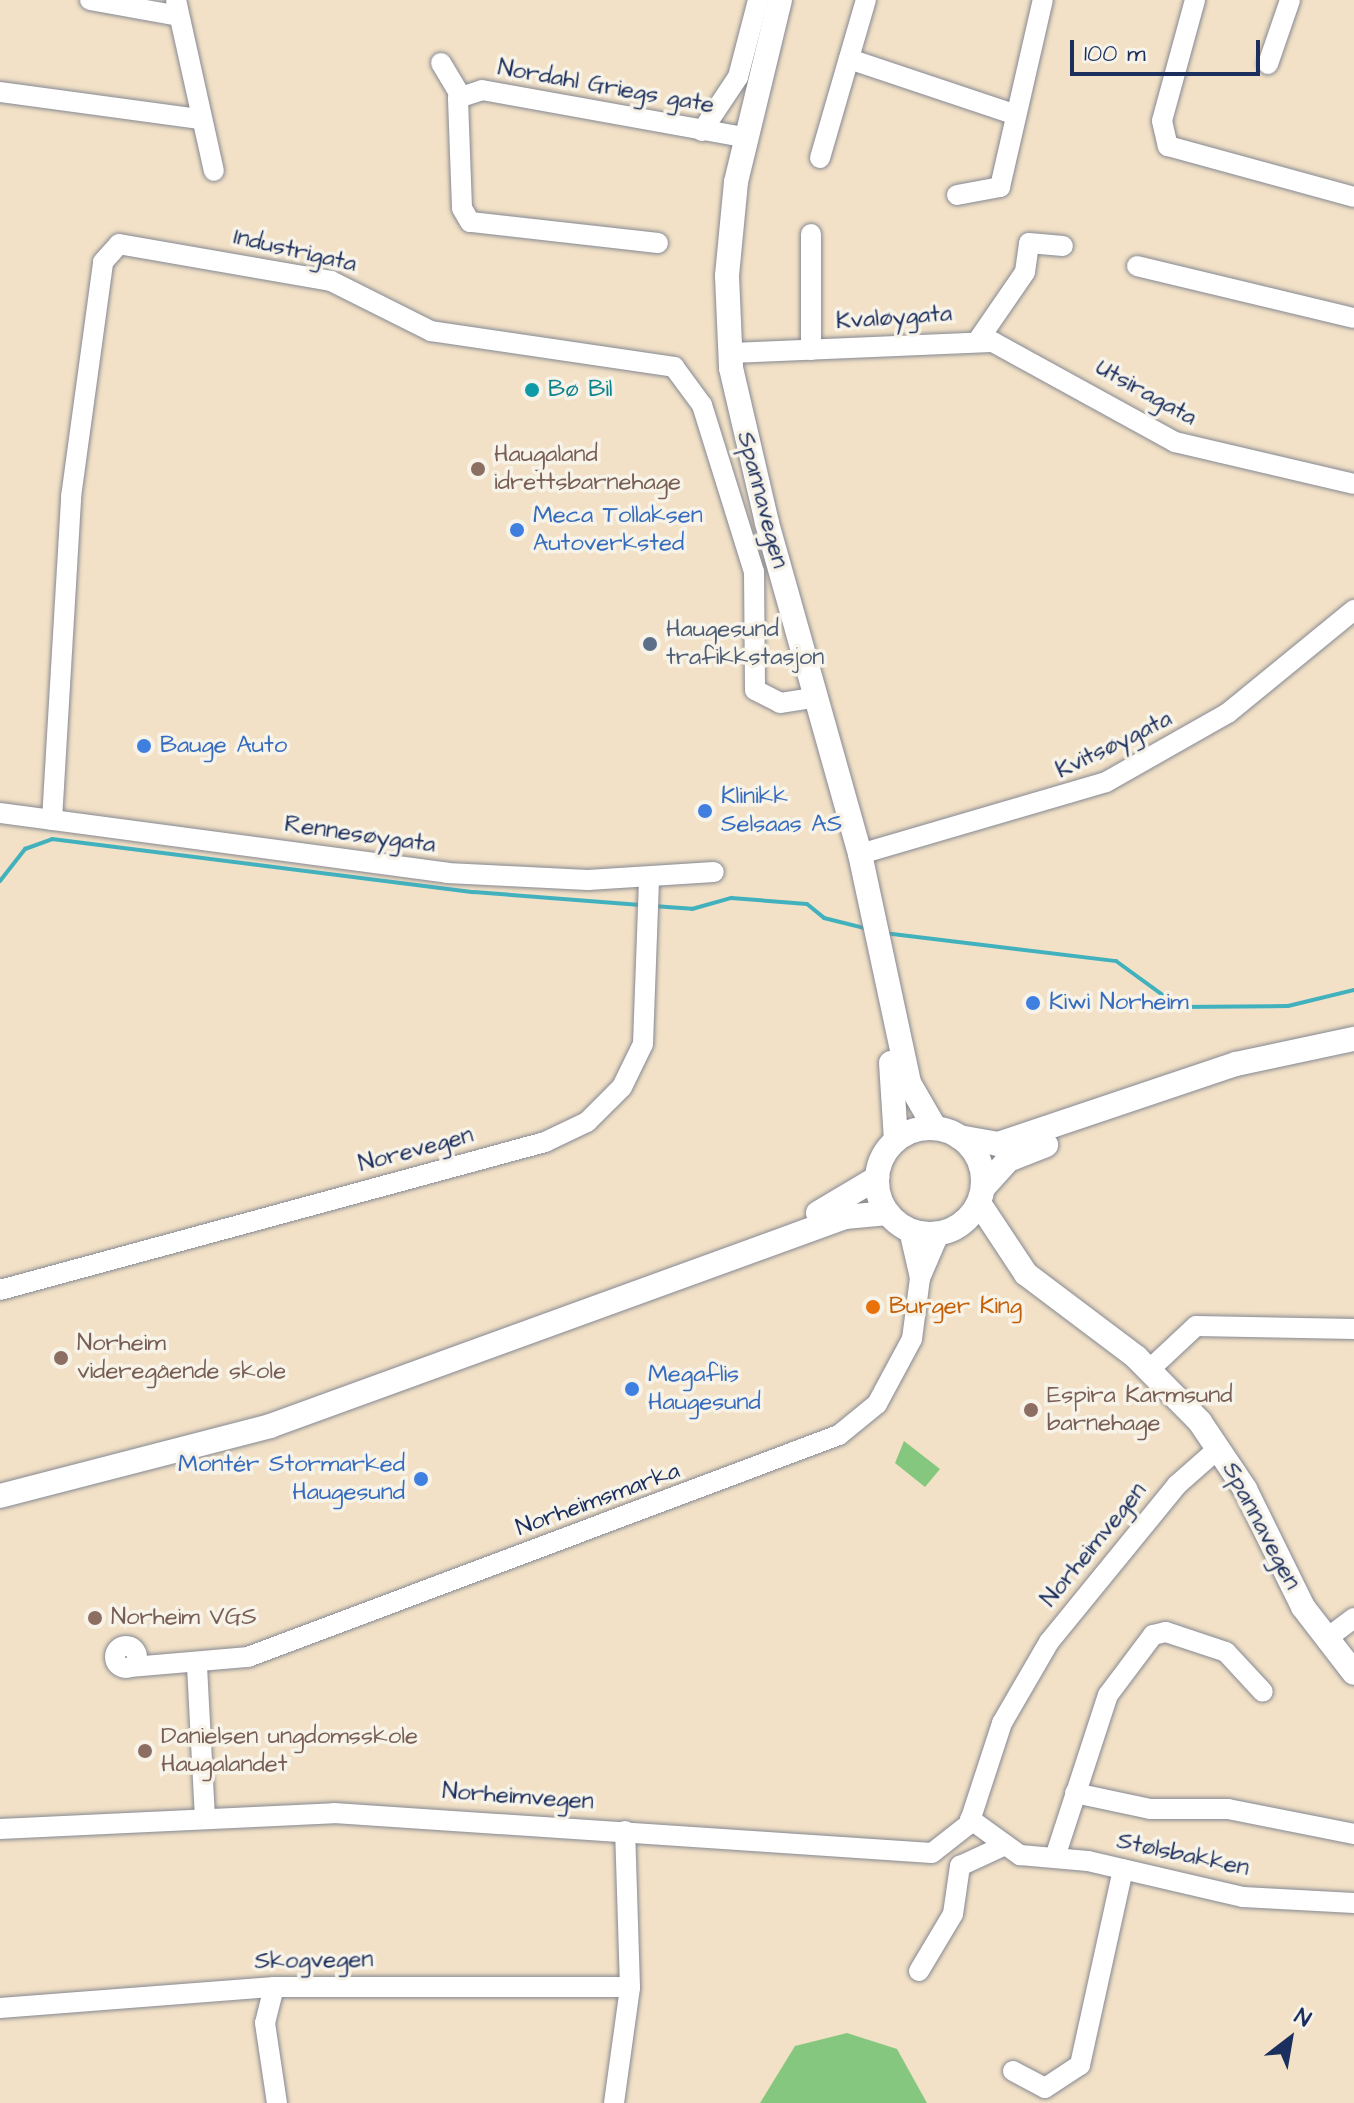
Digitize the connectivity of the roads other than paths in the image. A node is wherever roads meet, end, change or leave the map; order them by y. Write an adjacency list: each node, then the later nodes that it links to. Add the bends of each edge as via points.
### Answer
1 (90, 0): 8 (street)
2 (758, 0): 16 (street, via 738,77)
3 (780, 0): 17 (main road, Spannavegen)
4 (866, 0): 9 (street)
5 (1043, 0): 14 (street)
6 (1195, 0): 21 (street, via 1162,121 1168,146)
7 (1290, 0): 11 (street)
8 (178, 8): 15 (street)
9 (849, 59): 14 (street); 18 (street)
10 (441, 63): 13 (street)
11 (1268, 64)
12 (0, 92): 15 (street)
13 (460, 95): 16 (street, Nordahl Griegs gate, via 482,90); 23 (street, via 461,194 470,222)
14 (1016, 115): 20 (street, via 1000,187 992,194)
15 (201, 119): 19 (street)
16 (702, 131): 17 (street, Nordahl Griegs gate)
17 (744, 137): 29 (main road, Spannavegen, via 727,276)
18 (820, 158)
19 (214, 171)
20 (957, 195)
21 (1354, 197)
22 (811, 234): 28 (street)
23 (658, 243)
24 (1063, 246): 27 (street, Kvaløygata, via 1029,243 1025,272)
25 (1137, 266): 26 (street)
26 (1354, 318)
27 (979, 339): 28 (street, Kvaløygata); 30 (street, Utsiragata, via 1030,358 1175,442)
28 (811, 350): 29 (street, Kvaløygata)
29 (731, 361): 32 (main road, Spannavegen)
30 (1351, 474)
31 (1354, 610): 35 (street, Kvitsøygata, via 1228,713 1106,782)
32 (816, 697): 34 (street, Industrigata, via 780,703 755,690 754,572 702,405 674,367 431,331 331,281 119,244 103,262 73,483); 35 (main road, Spannavegen)
33 (0, 813): 34 (street, Rennesøygata)
34 (52, 820): 37 (street, Rennesøygata, via 447,873)
35 (860, 854): 38 (main road, Spannavegen)
36 (714, 872): 37 (street, Rennesøygata)
37 (649, 878): 51 (street, Norevegen, via 643,1044 622,1087 587,1122 545,1142)
38 (890, 993): 41 (main road, via 914,1098); 43 (main road)
39 (1354, 1039): 42 (main road, via 1236,1064 998,1144)
40 (1354, 1051): 45 (main road, via 1251,1074 1077,1133 1008,1160)
41 (935, 1128): 42 (main road); 43 (main road)
42 (959, 1137): 45 (main road, via 978,1159)
43 (896, 1140): 44 (main road)
44 (877, 1178): 46 (main road); 55 (main road, via 840,1204 777,1229 316,1396)
45 (981, 1195): 48 (main road); 49 (main road, Spannavegen)
46 (888, 1213): 47 (main road); 56 (main road, via 816,1227 270,1426)
47 (909, 1230): 48 (main road); 50 (street, Norheimsmarka)
48 (948, 1230): 49 (main road, Spannavegen); 50 (street, Norheimsmarka)
49 (1015, 1262): 53 (main road, Spannavegen)
50 (920, 1278): 59 (street, Norheimsmarka, via 902,1365 877,1404 839,1435 248,1657)
51 (0, 1290)
52 (1354, 1329): 53 (street, via 1196,1326)
53 (1150, 1369): 54 (main road, Spannavegen)
54 (1219, 1448): 58 (main road, Spannavegen); 65 (street, Norheimvegen, via 1177,1485 1049,1642 1002,1723)
55 (0, 1485)
56 (0, 1496)
57 (1354, 1618): 58 (street)
58 (1326, 1639): 61 (main road, Spannavegen)
59 (197, 1666): 60 (street, Norheimsmarka); 64 (street)
60 (131, 1667)
61 (1354, 1673)
62 (1263, 1692): 63 (street, via 1226,1652 1166,1632 1153,1635 1108,1695)
63 (1075, 1793): 68 (street, via 1150,1809 1228,1809); 70 (street)
64 (205, 1817): 66 (street, Norheimvegen); 67 (street, Norheimvegen, via 377,1814)
65 (970, 1819): 67 (street, Norheimvegen, via 932,1853); 69 (street)
66 (0, 1829)
67 (625, 1831): 75 (street)
68 (1354, 1834)
69 (1003, 1846): 70 (street, Stølsbakken); 73 (street, via 960,1866 953,1914)
70 (1055, 1857): 71 (street, Stølsbakken)
71 (1123, 1870): 72 (street, Stølsbakken, via 1243,1897); 77 (street, via 1080,2065 1045,2088)
72 (1354, 1903)
73 (919, 1971)
74 (274, 1987): 75 (street, Skogvegen); 76 (street, Skogvegen); 78 (street, via 265,2023)
75 (630, 1987): 79 (street)
76 (0, 2008)
77 (1013, 2071)
78 (277, 2103)
79 (614, 2103)

